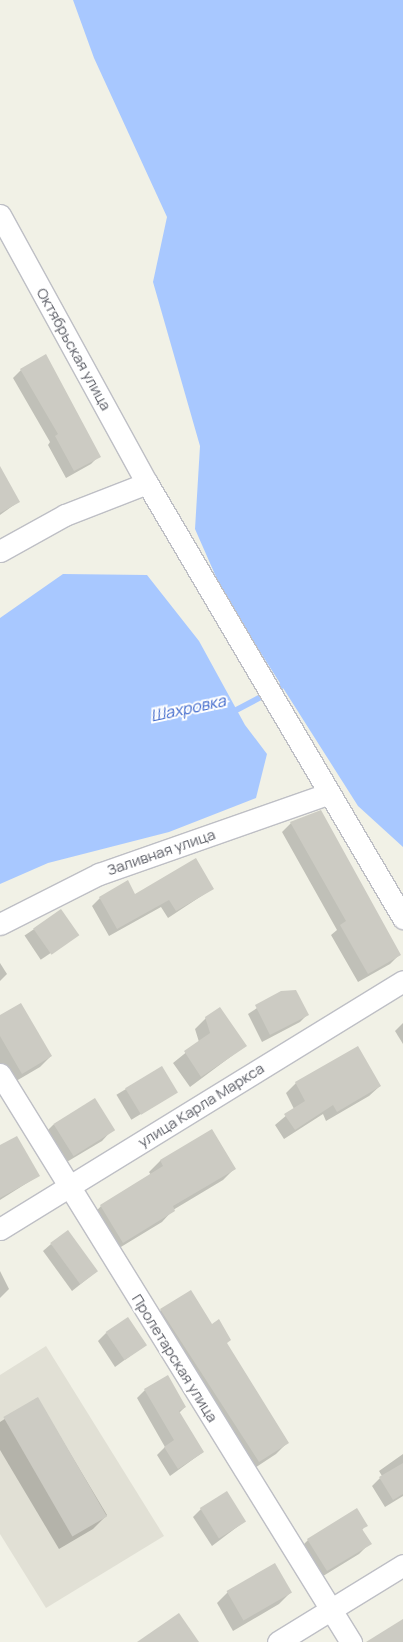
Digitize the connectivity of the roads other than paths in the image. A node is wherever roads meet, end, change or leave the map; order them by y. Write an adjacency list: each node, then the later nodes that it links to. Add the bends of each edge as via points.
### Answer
1 (0, 215): 2 (street, Октябрьская улица)
2 (147, 483): 3 (street, via 65,515); 4 (street, Октябрьская улица)
3 (0, 552)
4 (328, 794): 5 (street); 6 (street, Заливная улица, via 99,874)
5 (403, 918)
6 (0, 924)
7 (403, 981): 9 (street, улица Карла Маркса)
8 (0, 1074): 9 (street, Пролетарская улица)
9 (69, 1187): 10 (street, улица Карла Маркса); 12 (street, Пролетарская улица)
10 (0, 1229)
11 (403, 1565): 12 (street)
12 (331, 1609): 13 (street); 14 (street, Пролетарская улица)
13 (278, 1642)
14 (351, 1642)

